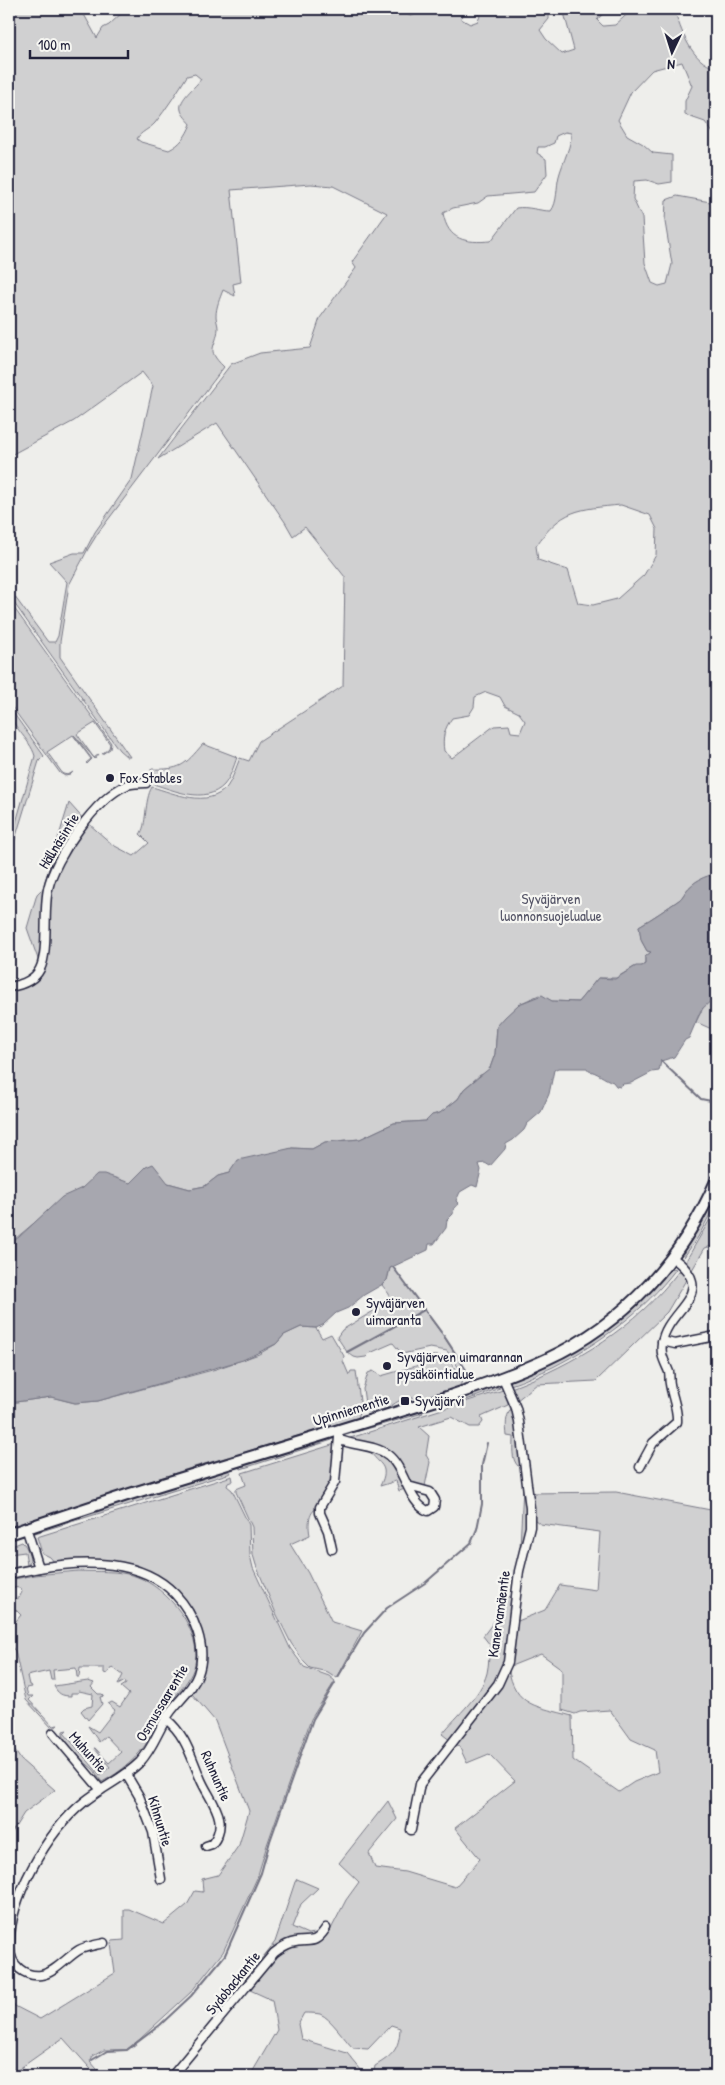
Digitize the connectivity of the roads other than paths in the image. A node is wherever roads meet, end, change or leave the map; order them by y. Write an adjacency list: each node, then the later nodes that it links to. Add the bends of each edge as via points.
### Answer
1 (146, 783): 2 (street, Hällnäsintie, via 127,786 105,800 75,836 52,874 44,917 45,950 39,971 23,984)
2 (9, 987)
3 (716, 1181): 4 (main road, Upinniementie, via 701,1214)
4 (673, 1258): 6 (street, via 686,1268 692,1286 688,1300 665,1331); 7 (main road, Upinniementie, via 636,1299 601,1327 549,1358)
5 (716, 1336): 6 (street, via 675,1344)
6 (662, 1341): 9 (street, via 661,1352 669,1373 677,1422 653,1443)
7 (502, 1378): 8 (main road, Upinniementie); 20 (street, Kanervamäentie, via 516,1408 530,1508 530,1527 519,1571 508,1662 498,1684 420,1784)
8 (339, 1435): 10 (street, via 352,1445 388,1454); 11 (main road, Upinniementie); 13 (street, via 335,1482 320,1507)
9 (640, 1468)
10 (408, 1486)
11 (26, 1528): 12 (main road, Upinniementie); 14 (street)
12 (9, 1534)
13 (332, 1549)
14 (39, 1568): 15 (street, Osmussaarentie); 16 (street, Osmussaarentie, via 70,1565 132,1568 156,1579 181,1601 196,1629 200,1667 192,1685)
15 (9, 1574)
16 (166, 1720): 18 (street, Osmussaarentie, via 150,1750); 21 (street, Ruhnuntie, via 179,1731 187,1744 217,1810 217,1836 212,1844)
17 (53, 1734): 19 (street, Muhuntie)
18 (126, 1774): 19 (street, Osmussaarentie); 22 (street, Kihnuntie, via 139,1796 152,1832)
19 (101, 1790): 24 (street, Osmussaarentie, via 84,1802 43,1848 18,1901 11,1928 10,1954 14,1964 26,1972 43,1974 81,1948)
20 (411, 1830)
21 (206, 1846)
22 (161, 1879)
23 (326, 1928): 25 (street, Sydobackantie, via 313,1942 291,1943 274,1953)
24 (104, 1943)
25 (172, 2076)

